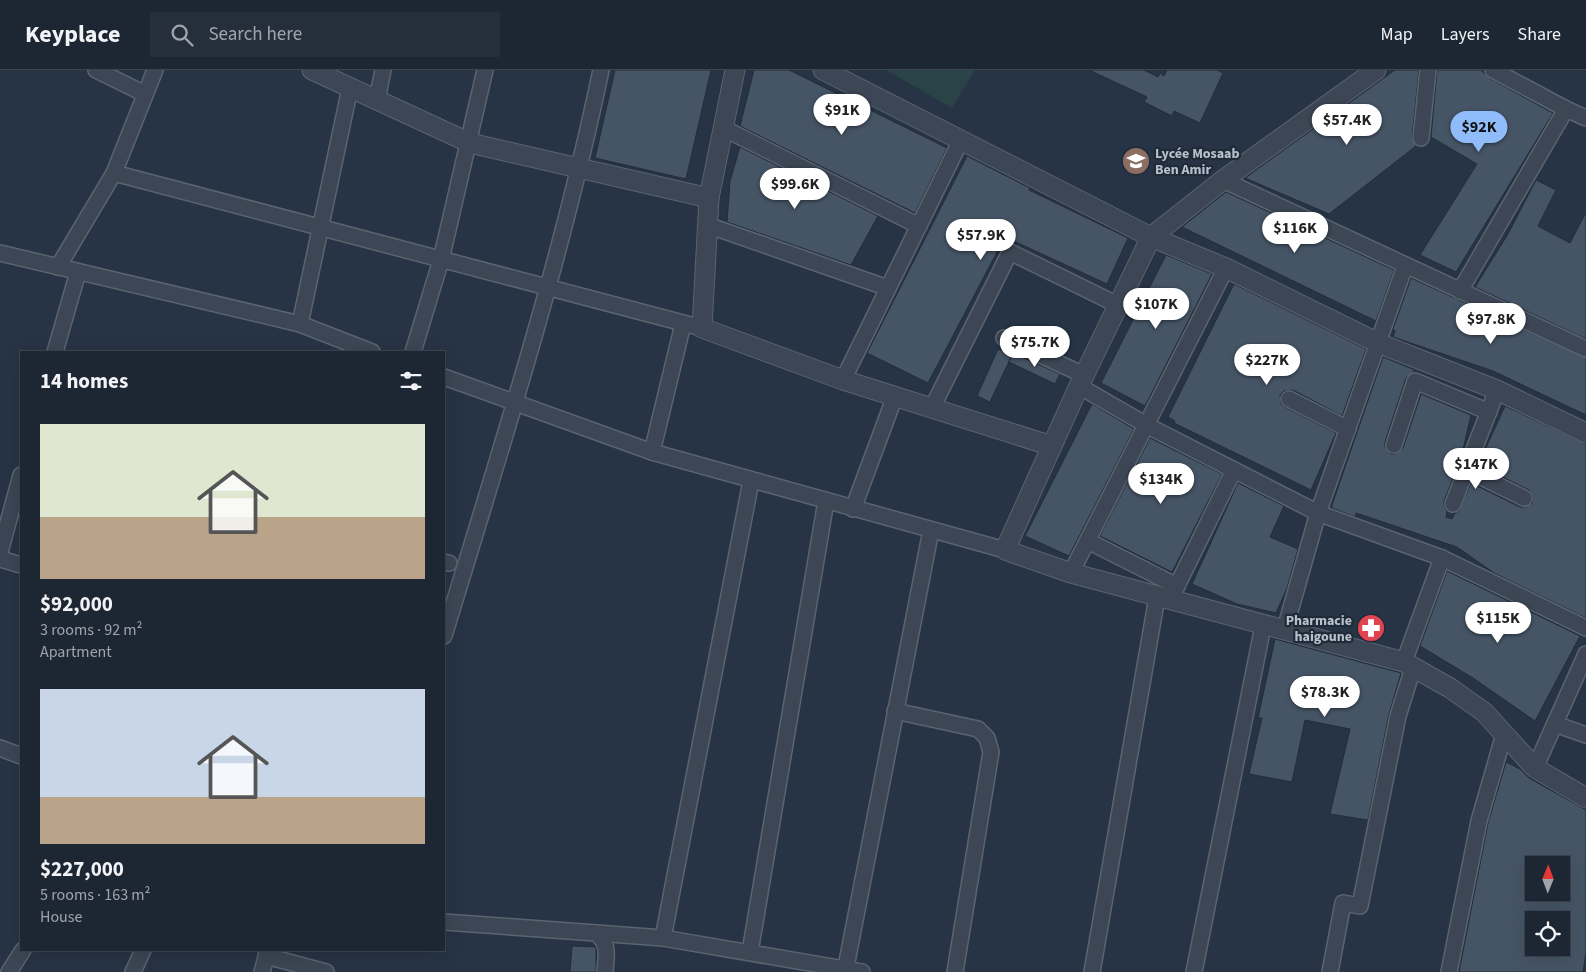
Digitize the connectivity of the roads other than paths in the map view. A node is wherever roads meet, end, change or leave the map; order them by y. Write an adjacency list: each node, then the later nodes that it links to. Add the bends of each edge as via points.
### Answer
1 (96, 70): 13 (street)
2 (155, 70): 13 (street)
3 (312, 70): 12 (street)
4 (383, 70): 14 (street)
5 (485, 70): 20 (street)
6 (601, 70): 21 (street)
7 (735, 70): 17 (street)
8 (823, 70): 19 (street)
9 (1376, 70): 23 (street)
10 (1428, 70): 18 (street)
11 (1493, 70): 15 (street)
12 (350, 88): 14 (street); 27 (street)
13 (146, 94): 22 (street)
14 (377, 100): 20 (street)
15 (1566, 110): 16 (street); 37 (street)
16 (1586, 118)
17 (723, 128): 24 (street); 26 (street)
18 (1421, 138)
19 (960, 142): 26 (street); 28 (street)
20 (470, 143): 21 (street); 30 (street)
21 (581, 167): 24 (street); 35 (street)
22 (114, 173): 27 (street); 32 (street)
23 (1223, 180): 28 (street); 31 (street)
24 (709, 198): 25 (street)
25 (707, 225): 36 (street); 41 (street)
26 (919, 226): 36 (street)
27 (322, 228): 30 (street); 39 (street)
28 (1151, 237): 33 (street); 38 (street)
29 (0, 253): 32 (street)
30 (442, 260): 35 (street); 47 (street)
31 (1405, 266): 37 (street); 43 (street)
32 (58, 267): 34 (street)
33 (1226, 268): 43 (street); 57 (street)
34 (78, 272): 39 (street); 45 (street)
35 (548, 288): 40 (street); 54 (street)
36 (888, 288): 49 (street)
37 (1460, 291): 44 (street)
38 (1118, 305): 50 (street); 55 (street, via 1010,252)
39 (300, 324): 46 (street)
40 (683, 324): 41 (street); 62 (street)
41 (702, 328): 49 (street)
42 (1004, 338): 50 (street)
43 (1378, 343): 51 (street); 58 (street)
44 (1586, 349)
45 (55, 351)
46 (369, 351)
47 (413, 351)
48 (445, 376): 54 (street)
49 (843, 380): 52 (street)
50 (1082, 380): 57 (street); 61 (street)
51 (1497, 390): 56 (street); 59 (street)
52 (895, 396): 55 (street); 70 (street)
53 (1289, 399): 58 (street)
54 (514, 403): 62 (street); 84 (street)
55 (932, 408): 61 (street)
56 (1489, 412): 60 (street, via 1415,381); 64 (street)
57 (1148, 426): 63 (street); 73 (street)
58 (1348, 429): 71 (street)
59 (1586, 433)
60 (1394, 445)
61 (1052, 446): 74 (street)
62 (652, 452): 66 (street)
63 (1234, 470): 71 (street); 80 (street)
64 (1467, 470): 67 (street); 69 (street)
65 (20, 479): 75 (street)
66 (751, 481): 68 (street); 97 (street)
67 (1524, 498)
68 (826, 501): 70 (street); 100 (street)
69 (1454, 504)
70 (853, 509): 72 (street)
71 (1318, 513): 76 (street); 83 (street)
72 (930, 530): 74 (street); 87 (street)
73 (1088, 541): 79 (street); 80 (street)
74 (1004, 550): 79 (street)
75 (0, 552)
76 (1442, 558): 82 (street); 86 (street)
77 (0, 559): 78 (street)
78 (20, 565)
79 (1071, 574): 80 (street)
80 (1168, 595): 81 (street); 111 (street)
81 (1263, 626): 83 (street); 112 (street)
82 (1586, 628)
83 (1285, 630): 86 (street)
84 (445, 633)
85 (1586, 654): 88 (street)
86 (1409, 665): 89 (street, via 1484,712); 113 (street, via 1360,906 1343,903)
87 (895, 711): 103 (street); 110 (street, via 978,729 987,738 991,752)
88 (1555, 724): 90 (street); 93 (street)
89 (1504, 734): 93 (street); 114 (street, via 1479,821)
90 (1586, 735)
91 (0, 748): 92 (street)
92 (20, 756)
93 (1535, 768): 94 (street)
94 (1586, 798)
95 (445, 922): 96 (street)
96 (596, 933): 97 (street); 108 (street, via 607,946)
97 (664, 938): 100 (street)
98 (22, 951): 104 (street)
99 (143, 951): 105 (street)
100 (750, 952): 103 (street)
101 (267, 953): 102 (street); 106 (street)
102 (286, 955): 107 (street)
103 (845, 971): 109 (street)
104 (9, 972)
105 (133, 972)
106 (262, 972)
107 (326, 972)
108 (605, 972)
109 (862, 972)
110 (955, 972)
111 (1092, 972)
112 (1194, 972)
113 (1330, 972)
114 (1449, 972)

